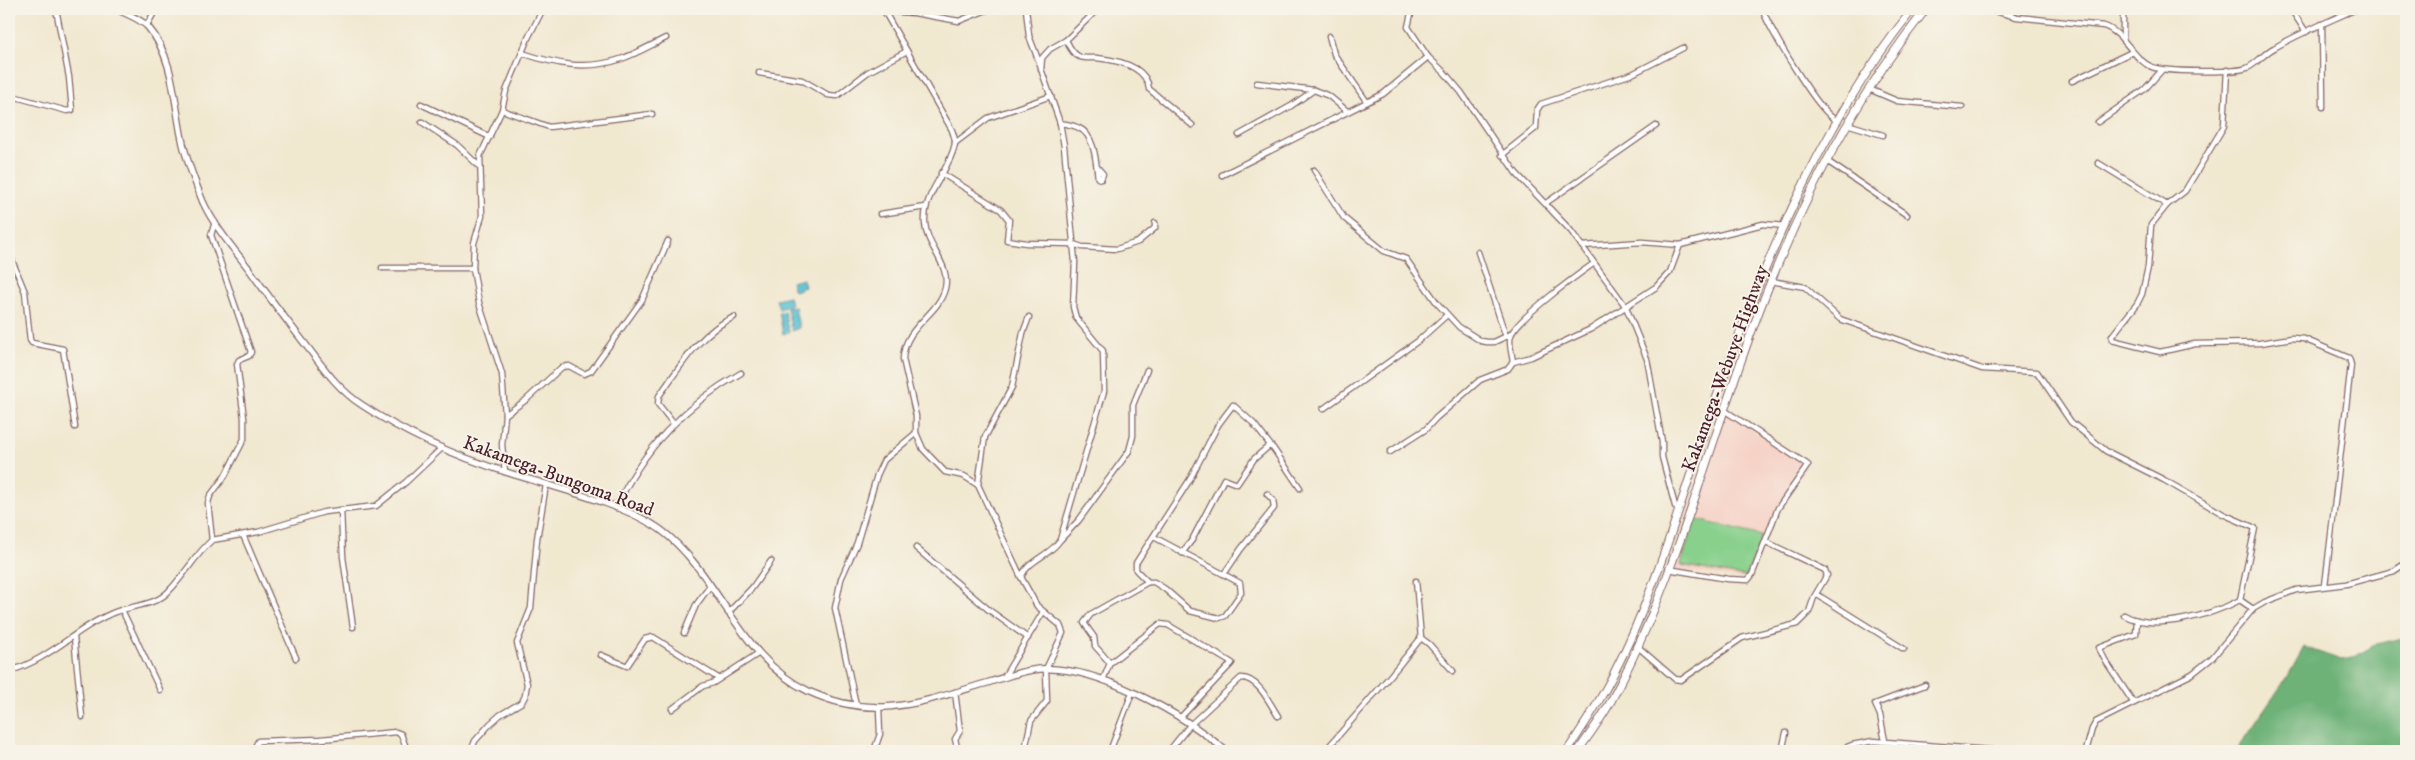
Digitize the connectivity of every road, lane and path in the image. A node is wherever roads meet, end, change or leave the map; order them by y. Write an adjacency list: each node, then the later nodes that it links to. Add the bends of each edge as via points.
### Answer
1 (56, 9): 41 (street, via 72,110)
2 (116, 9): 22 (main road)
3 (149, 9): 19 (street)
4 (156, 9): 19 (street)
5 (543, 9): 31 (street)
6 (989, 9): 18 (street, via 959,21)
7 (1026, 9): 33 (street, via 1029,36)
8 (1098, 9): 26 (street)
9 (1412, 9): 32 (street, via 1408,27)
10 (1762, 9): 50 (street, via 1812,93 1828,116)
11 (1913, 9): 50 (highway, Kakamega-Webuye Highway, via 1859,84)
12 (1926, 9): 39 (highway, Kakamega-Webuye Highway)
13 (1987, 9): 27 (street, via 2018,17 2104,26)
14 (2123, 9): 27 (street)
15 (2291, 9): 23 (street)
16 (2339, 9): 20 (street)
17 (2356, 9): 20 (street)
18 (883, 10): 29 (street)
19 (152, 14): 22 (street)
20 (2342, 15): 21 (street)
21 (2322, 24): 23 (street); 45 (street)
22 (147, 25): 74 (main road, Kakamega-Bungoma Road, via 167,60 185,152 203,202)
23 (2306, 32): 35 (street, via 2266,52 2250,66)
24 (1329, 36): 43 (street, via 1334,54)
25 (666, 38): 31 (street, via 621,59 595,64 555,64)
26 (1066, 40): 33 (street, via 1042,58); 55 (street, via 1080,57 1123,63 1136,69 1148,80 1149,89)
27 (2123, 40): 30 (street)
28 (1683, 48): 61 (street, via 1632,74 1541,104 1537,110 1536,128)
29 (907, 51): 36 (street, via 833,96 802,80); 60 (street, via 952,130)
30 (2132, 52): 34 (street, via 2149,66); 37 (street)
31 (522, 53): 47 (street, via 506,91)
32 (1428, 56): 43 (street, via 1383,94); 61 (street, via 1461,92)
33 (1041, 69): 42 (street)
34 (2162, 70): 35 (street); 52 (street, via 2145,89)
35 (2227, 70): 70 (street, via 2224,126 2185,191)
36 (759, 73)
37 (2072, 81)
38 (1257, 82): 40 (street)
39 (1869, 89): 46 (street, via 1897,101); 54 (highway, Kakamega-Webuye Highway)
40 (1314, 90): 48 (street, via 1329,96); 57 (street)
41 (9, 95)
42 (1051, 96): 53 (street); 60 (street, via 988,118)
43 (1367, 102): 48 (street)
44 (421, 104): 59 (street)
45 (2323, 106)
46 (1962, 107)
47 (502, 110): 49 (street, via 549,127); 59 (street)
48 (1347, 112): 68 (street)
49 (652, 114)
50 (1838, 121): 54 (highway); 76 (highway, Kakamega-Webuye Highway, via 1807,176)
51 (422, 122): 64 (street, via 457,145)
52 (2098, 122)
53 (1060, 123): 65 (street, via 1085,132); 78 (street)
54 (1847, 124): 58 (street); 62 (highway, Kakamega-Webuye Highway)
55 (1192, 126)
56 (1656, 126): 69 (street)
57 (1239, 135)
58 (1883, 135)
59 (490, 137): 64 (street, via 480,156)
60 (956, 143): 67 (street)
61 (1502, 155): 69 (street)
62 (1827, 161): 73 (street); 86 (highway, Kakamega-Webuye Highway)
63 (2098, 163): 70 (street)
64 (480, 167): 85 (street, via 482,216 474,243)
65 (1096, 167)
66 (1314, 170): 88 (street, via 1344,218 1384,251 1406,259)
67 (941, 173): 71 (street); 78 (street, via 1000,210 1009,220 1007,240)
68 (1222, 175)
69 (1546, 203): 80 (street)
70 (2168, 205): 128 (street, via 2150,228 2148,267 2142,294 2112,340 2160,352 2195,344 2260,343 2292,338 2304,339 2349,358)
71 (926, 207): 72 (street); 101 (street, via 924,220 928,237 946,279 941,297 913,330 903,350 916,416)
72 (880, 214)
73 (1907, 215)
74 (215, 222): 103 (main road, Kakamega-Bungoma Road, via 343,391 375,413); 115 (street, via 211,234 250,352 237,364 244,439 208,503)
75 (1155, 222): 78 (street, via 1155,228 1138,242 1117,249)
76 (1785, 226): 79 (street, via 1763,224); 112 (highway, Kakamega-Webuye Highway, via 1754,295)
77 (668, 241): 98 (street, via 642,300 591,371 584,374 572,367 562,367)
78 (1073, 244): 116 (street, via 1073,307 1076,318 1103,351 1104,391)
79 (1680, 245): 80 (street, via 1642,242); 87 (street, via 1667,276)
80 (1582, 246): 83 (street)
81 (1478, 252): 92 (street)
82 (9, 253): 100 (street, via 25,292 30,340 63,350)
83 (1593, 264): 87 (street); 91 (street, via 1562,286)
84 (382, 268): 85 (street)
85 (473, 268): 98 (street, via 479,303 502,374)
86 (1770, 281): 97 (highway, Kakamega-Webuye Highway); 130 (street, via 1805,287 1840,319 1982,369 2037,372 2072,422 2106,451 2255,528)
87 (1626, 307): 93 (street, via 1591,329); 112 (street, via 1647,359 1662,457)
88 (1447, 315): 92 (street, via 1481,341 1494,342); 96 (street, via 1418,341)
89 (734, 317): 99 (street, via 701,340 658,396 658,404)
90 (1029, 317): 107 (street, via 1012,387 985,437)
91 (1512, 334): 92 (street); 93 (street)
92 (1506, 337)
93 (1514, 362): 104 (street, via 1508,369 1480,380 1426,429)
94 (1147, 370): 116 (street, via 1134,406 1129,451 1079,520)
95 (741, 372): 99 (street)
96 (1322, 409)
97 (1724, 410): 117 (street, via 1808,465 1778,508); 122 (highway, Kakamega-Webuye Highway)
98 (505, 415): 105 (street, via 502,445)
99 (673, 422): 110 (street, via 635,472)
100 (75, 426)
101 (916, 433): 107 (street, via 923,449 945,472 964,476); 159 (street, via 884,460 837,595 835,608)
102 (1270, 446): 108 (street); 114 (street, via 1253,423 1233,405 1218,425 1189,481); 119 (street, via 1254,459 1237,484 1224,479)
103 (442, 448): 105 (main road, Kakamega-Bungoma Road); 111 (street, via 380,504)
104 (1390, 452)
105 (505, 472): 106 (main road, Kakamega-Bungoma Road)
106 (546, 485): 110 (main road, Kakamega-Bungoma Road); 171 (street, via 531,608 517,643 527,684 525,696 522,702 500,714)
107 (978, 486): 124 (street)
108 (1300, 488)
109 (1267, 494): 123 (street, via 1273,500 1274,508)
110 (616, 508): 127 (main road, Kakamega-Bungoma Road, via 645,520 669,536)
111 (341, 510): 113 (street, via 314,514); 137 (street, via 343,557)
112 (1679, 512): 178 (highway, Kakamega-Webuye Highway, via 1613,676)
113 (243, 535): 115 (street); 146 (street)
114 (1154, 537): 119 (street); 125 (street, via 1135,566)
115 (212, 540): 132 (street, via 168,592 155,601)
116 (1060, 540): 124 (street, via 1056,547 1032,562)
117 (1766, 542): 122 (street, via 1752,576 1743,581); 129 (street, via 1825,570 1827,575)
118 (916, 548): 140 (street, via 989,610)
119 (1182, 553): 123 (street)
120 (771, 561): 134 (street, via 752,588)
121 (2406, 563): 128 (street, via 2394,571 2346,584)
122 (1668, 569): 142 (highway, Kakamega-Webuye Highway)
123 (1224, 574): 125 (street, via 1240,583 1242,589 1225,616 1221,617 1190,611 1154,582)
124 (1021, 577): 133 (street)
125 (1148, 582): 147 (street, via 1091,614 1084,623 1094,637 1095,646)
126 (1416, 582): 141 (street)
127 (710, 586): 134 (main road, Kakamega-Bungoma Road); 138 (street, via 693,611)
128 (2324, 586): 131 (street, via 2296,590)
129 (1816, 594): 142 (street, via 1809,612 1793,626 1742,638 1681,680 1675,679); 143 (street)
130 (2240, 600): 131 (street); 136 (street, via 2223,609 2185,619)
131 (2253, 609): 158 (street, via 2212,658 2192,674)
132 (122, 610): 139 (street, via 107,615); 155 (street)
133 (1043, 612): 140 (street); 148 (street, via 1060,625 1063,633)
134 (728, 613): 144 (main road, Kakamega-Bungoma Road)
135 (2124, 614): 136 (street)
136 (2137, 620): 158 (street, via 2136,634 2099,648)
137 (353, 627)
138 (684, 633)
139 (74, 636): 149 (street, via 42,658); 163 (street)
140 (1028, 638): 151 (street)
141 (1421, 638): 150 (street); 177 (street)
142 (1637, 646): 179 (highway, Kakamega-Webuye Highway, via 1609,704)
143 (1904, 649)
144 (759, 653): 152 (street); 159 (main road, Kakamega-Bungoma Road, via 810,692)
145 (601, 655): 152 (street, via 627,666 645,639 653,637)
146 (296, 658)
147 (1110, 663): 153 (street); 164 (street, via 1163,623 1230,661 1232,665)
148 (1046, 669): 151 (main road, Kakamega-Bungoma Road); 153 (main road, Kakamega-Bungoma Road, via 1070,671); 168 (street, via 1047,701 1031,721)
149 (9, 671)
150 (1452, 671)
151 (1004, 677): 156 (main road, Kakamega-Bungoma Road)
152 (718, 678): 160 (street)
153 (1104, 680): 157 (main road, Kakamega-Bungoma Road)
154 (1925, 685): 167 (street, via 1875,704)
155 (160, 690)
156 (956, 692): 161 (main road, Kakamega-Bungoma Road, via 918,703); 173 (street, via 960,731 955,739)
157 (1132, 693): 164 (main road, Kakamega-Bungoma Road); 174 (street)
158 (2134, 702): 183 (street, via 2096,722)
159 (856, 705): 161 (main road, Kakamega-Bungoma Road)
160 (672, 708)
161 (879, 708): 172 (street, via 880,734)
162 (1278, 716): 165 (street, via 1257,686 1248,678 1241,678)
163 (82, 717)
164 (1180, 718): 165 (main road, Kakamega-Bungoma Road)
165 (1190, 725): 175 (street); 176 (main road, Kakamega-Bungoma Road)
166 (1786, 733): 180 (street)
167 (1885, 741): 181 (street, via 1863,741); 182 (street)
168 (1025, 749)
169 (257, 751): 170 (street, via 258,741 400,732)
170 (407, 751)
171 (470, 751)
172 (874, 751)
173 (958, 751)
174 (1110, 751)
175 (1169, 751)
176 (1226, 751)
177 (1325, 751)
178 (1567, 751)
179 (1578, 751)
180 (1782, 751)
181 (1837, 751)
182 (2002, 751)
183 (2086, 751)

